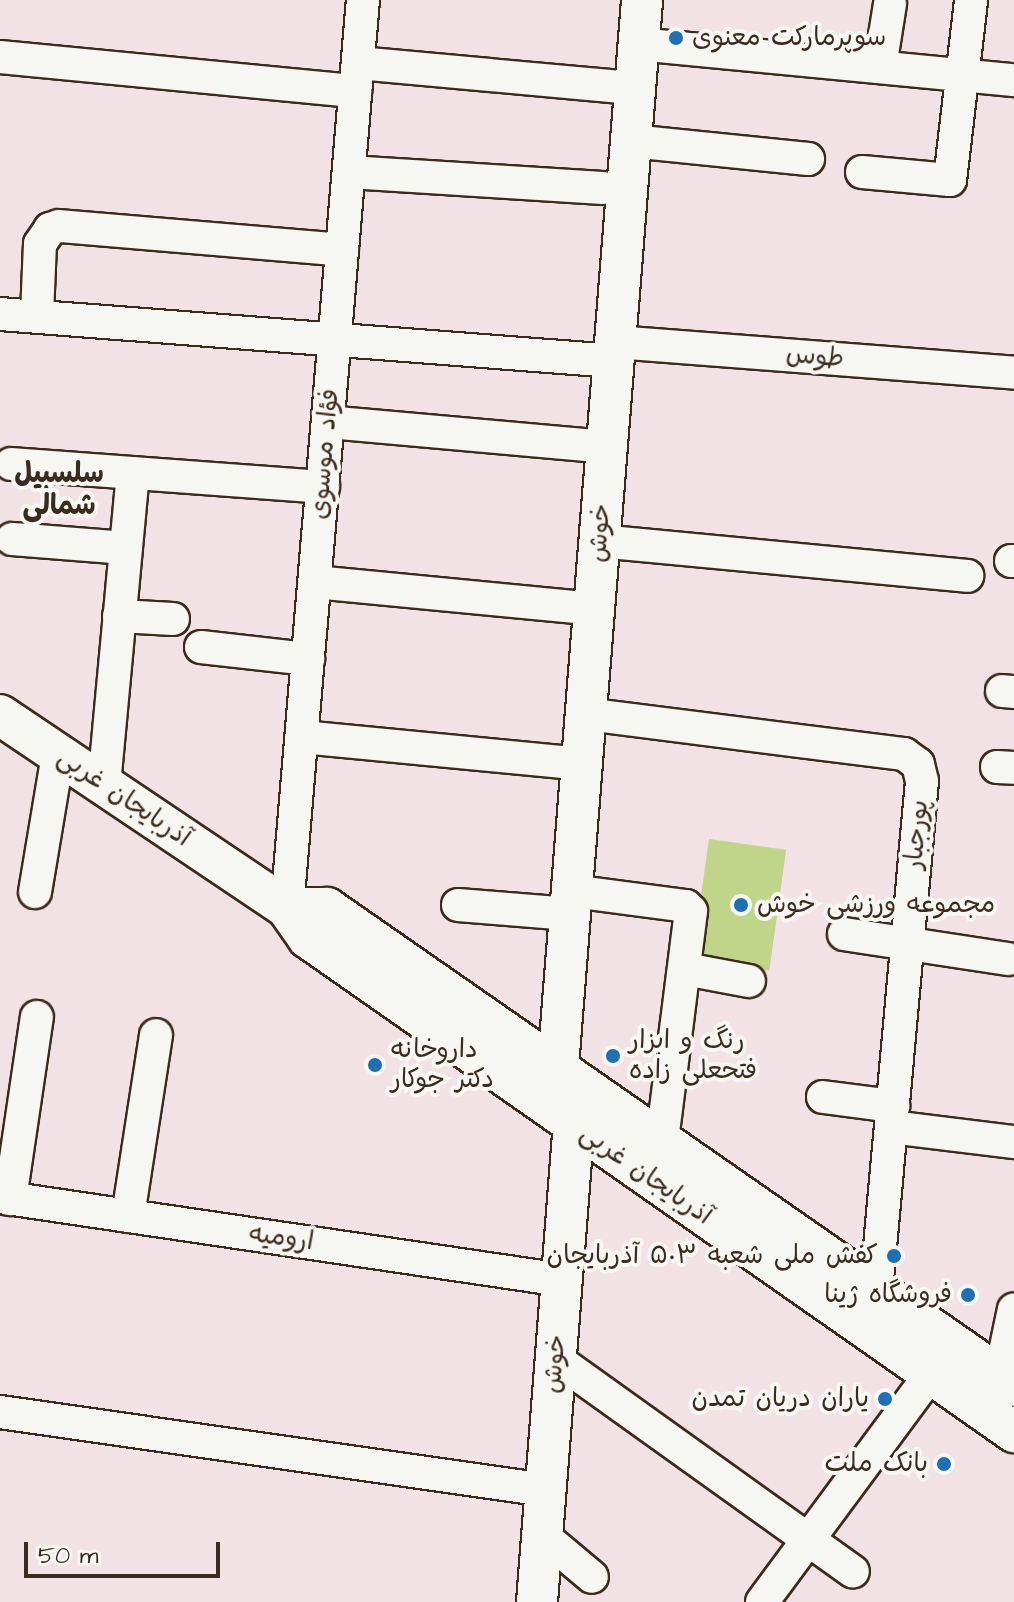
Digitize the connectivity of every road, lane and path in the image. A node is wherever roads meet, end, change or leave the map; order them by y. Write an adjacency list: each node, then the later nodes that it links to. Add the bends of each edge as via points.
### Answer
1 (363, 0): 9 (street, فؤاد موسوی)
2 (642, 0): 5 (main road, خوش)
3 (971, 0): 8 (street)
4 (890, 4): 7 (street)
5 (638, 44): 7 (street); 11 (main road, خوش)
6 (0, 57): 9 (street)
7 (880, 67): 8 (street)
8 (963, 75): 10 (street); 15 (street, via 950,180)
9 (357, 77): 11 (street); 14 (street, فؤاد موسوی)
10 (1014, 80)
11 (635, 88): 12 (main road, خوش)
12 (631, 141): 13 (street); 21 (main road, خوش)
13 (808, 159)
14 (349, 172): 16 (street); 17 (street, فؤاد موسوی)
15 (862, 172)
16 (602, 188)
17 (342, 250): 19 (street, via 59,226 50,229 40,244); 20 (street, فؤاد موسوی)
18 (0, 314): 19 (street, طوس)
19 (37, 315): 20 (street, طوس)
20 (335, 339): 21 (street, طوس); 23 (street, فؤاد موسوی)
21 (614, 351): 22 (street, طوس); 24 (main road, خوش)
22 (1014, 373)
23 (328, 422): 24 (street); 27 (street, فؤاد موسوی)
24 (607, 447): 29 (main road, خوش)
25 (11, 464): 26 (street)
26 (133, 473): 27 (street); 30 (street)
27 (323, 487): 32 (street, فؤاد موسوی)
28 (12, 539): 30 (street)
29 (599, 541): 31 (street); 33 (main road, خوش)
30 (126, 548): 34 (street)
31 (967, 576)
32 (315, 582): 33 (street); 37 (street, فؤاد موسوی)
33 (594, 609): 38 (main road, خوش)
34 (119, 616): 35 (street); 43 (street)
35 (173, 619)
36 (201, 647): 37 (street)
37 (308, 659): 40 (street, فؤاد موسوی)
38 (586, 714): 42 (main road, خوش); 49 (street, پورجبار, via 912,757 922,781)
39 (0, 715): 41 (main road, آذربایجان غربی)
40 (302, 737): 42 (street); 47 (street, فؤاد موسوی)
41 (58, 754): 43 (main road, آذربایجان غربی); 44 (street)
42 (582, 764): 45 (main road, خوش)
43 (104, 785): 47 (main road, آذربایجان غربی)
44 (34, 892)
45 (571, 903): 46 (street); 51 (street, via 689,908); 55 (main road, خوش)
46 (458, 905)
47 (287, 908): 55 (main road, آذربایجان غربی, via 327,908); 58 (main road, آذربایجان غربی, via 308,938)
48 (844, 934): 49 (street)
49 (907, 945): 50 (street); 57 (street, پورجبار)
50 (1008, 959)
51 (685, 969): 52 (street); 59 (street)
52 (749, 981)
53 (37, 1017): 61 (street)
54 (156, 1035): 62 (street)
55 (558, 1066): 59 (main road, آذربایجان غربی)
56 (823, 1097): 57 (street)
57 (892, 1116): 60 (street); 64 (street, پورجبار)
58 (574, 1125): 63 (main road, خوش); 67 (main road, آذربایجان غربی)
59 (662, 1139): 64 (main road, آذربایجان غربی)
60 (1014, 1142)
61 (5, 1198): 62 (street, ارومیه)
62 (128, 1216): 63 (street, ارومیه)
63 (562, 1280): 66 (main road, خوش)
64 (876, 1291): 68 (main road, آذربایجان غربی)
65 (1014, 1309): 68 (street)
66 (556, 1359): 71 (main road, خوش); 73 (street)
67 (931, 1374): 70 (main road, آذربایجان غربی); 73 (street)
68 (1007, 1381)
69 (0, 1412): 71 (street)
70 (1014, 1432)
71 (545, 1490): 72 (main road, خوش)
72 (542, 1535): 75 (street); 76 (main road, خوش)
73 (809, 1539): 74 (street); 77 (street)
74 (853, 1572)
75 (592, 1577)
76 (537, 1602)
77 (762, 1602)

